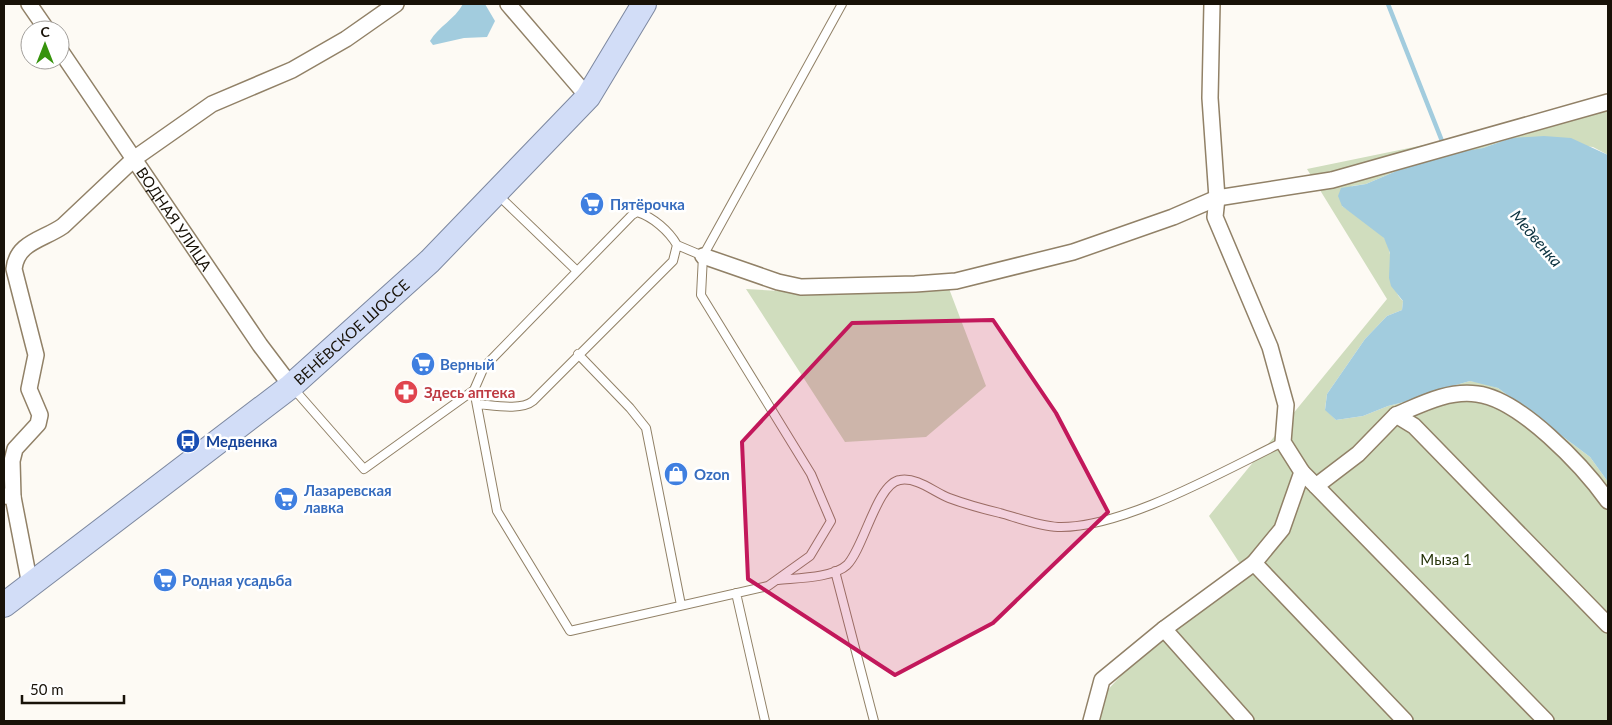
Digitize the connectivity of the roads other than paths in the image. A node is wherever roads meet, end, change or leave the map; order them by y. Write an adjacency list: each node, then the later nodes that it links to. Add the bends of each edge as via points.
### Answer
1 (29, 4): 7 (street)
2 (396, 4): 11 (street, via 346,39 292,70 212,104)
3 (508, 4): 9 (street)
4 (644, 4): 9 (main road, ВЕНЁВСКОЕ ШОССЕ)
5 (842, 4): 15 (lane)
6 (1212, 4): 13 (street, via 1210,98)
7 (40, 20)
8 (70, 64): 11 (street, ВОДНАЯ УЛИЦА)
9 (588, 97): 12 (main road, ВЕНЁВСКОЕ ШОССЕ)
10 (1608, 102): 13 (street, via 1332,180)
11 (135, 158): 18 (street, ВОДНАЯ УЛИЦА); 25 (street, via 63,226 29,243 15,259 14,269 36,356 30,395 40,415 38,424 15,450)
12 (495, 193): 16 (lane); 18 (main road, ВЕНЁВСКОЕ ШОССЕ, via 430,261)
13 (1217, 198): 15 (street, via 1173,218 1073,252 956,280 801,287); 22 (street, via 1215,216 1279,376 1286,405)
14 (677, 245): 15 (lane); 16 (lane, via 652,219 637,212); 17 (lane, via 673,261)
15 (703, 256): 29 (lane, via 701,295 811,474 831,521 810,556)
16 (577, 271): 19 (lane, via 484,367)
17 (578, 354): 20 (lane, via 529,404); 33 (lane, via 646,428)
18 (291, 386): 19 (lane, via 364,469); 30 (main road, ВЕНЁВСКОЕ ШОССЕ)
19 (474, 390): 20 (lane)
20 (477, 404): 33 (lane, via 497,511 570,630)
21 (1396, 415): 24 (street, via 1358,454); 26 (street, via 1436,398 1476,394 1496,398 1515,409 1571,457); 34 (street, via 1414,426)
22 (1283, 442): 23 (street); 28 (lane, via 1143,508 1068,527 1038,523 970,505 912,481 893,482 852,557 846,566)
23 (1302, 472): 24 (street); 27 (street, via 1282,529)
24 (1316, 486): 41 (street)
25 (9, 497): 30 (street)
26 (1608, 501)
27 (1254, 563): 35 (street); 40 (street)
28 (835, 571): 29 (lane); 37 (lane)
29 (776, 580): 31 (lane, via 768,586)
30 (30, 584): 32 (main road, ВЕНЁВСКОЕ ШОССЕ)
31 (736, 593): 33 (lane); 36 (lane)
32 (4, 604)
33 (681, 605)
34 (1608, 625)
35 (1164, 629): 38 (street, via 1102,680); 39 (street)
36 (765, 721)
37 (874, 721)
38 (1092, 721)
39 (1246, 721)
40 (1405, 721)
41 (1546, 721)

